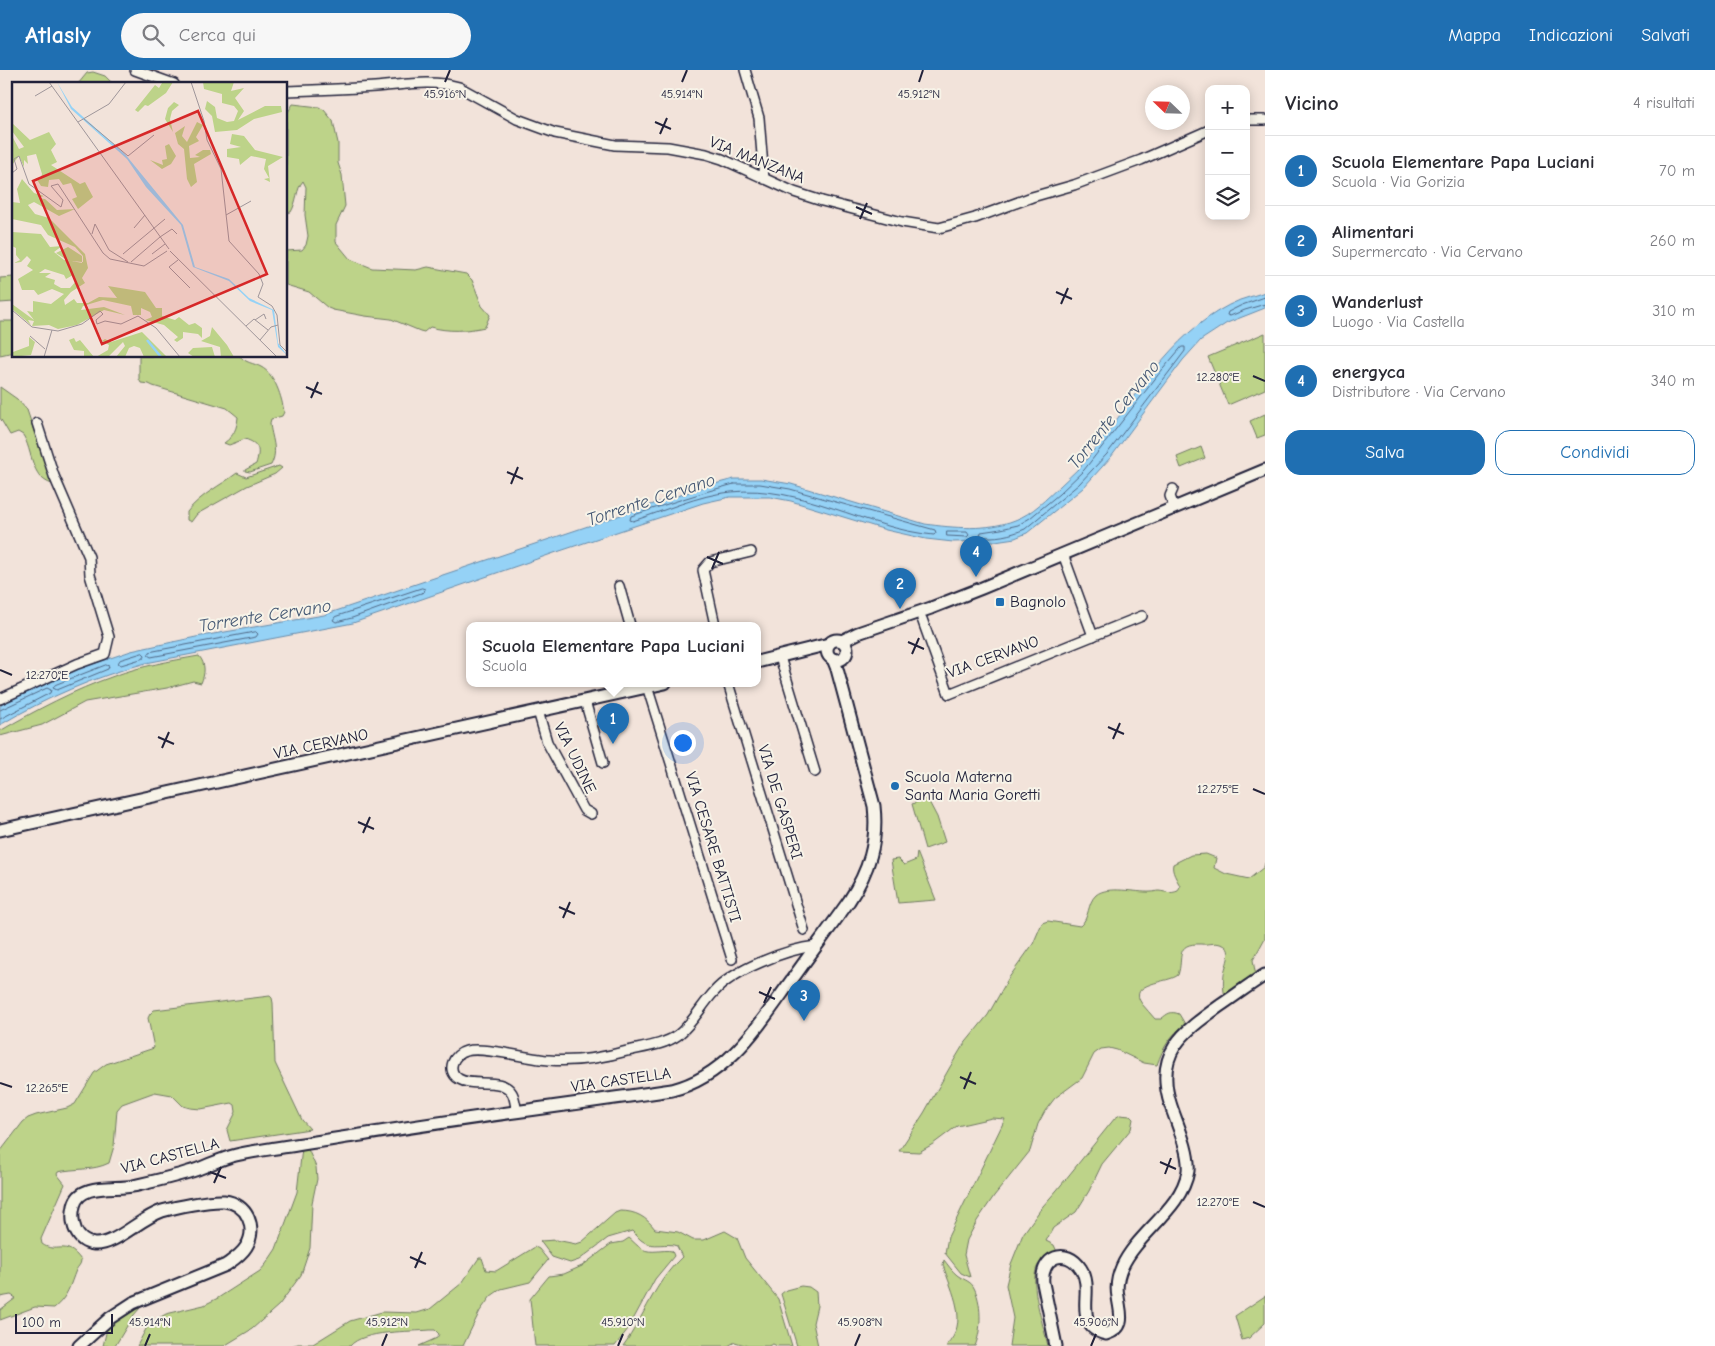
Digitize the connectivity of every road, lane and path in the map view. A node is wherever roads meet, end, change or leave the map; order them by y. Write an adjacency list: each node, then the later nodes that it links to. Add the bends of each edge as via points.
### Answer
1 (135, 70): 3 (street)
2 (745, 70): 8 (street, via 759,118)
3 (168, 82)
4 (288, 91): 8 (street, VIA MANZANA, via 444,83 459,87 517,119 555,133 616,145 668,147 706,154)
5 (1250, 120): 6 (street)
6 (1265, 120)
7 (1205, 132): 8 (street, VIA MANZANA, via 1074,186 939,228 822,202)
8 (764, 179)
9 (37, 423): 28 (street, via 54,476 89,557 90,575 109,637 105,654)
10 (1265, 470): 12 (main road)
11 (1173, 489): 12 (street, via 1170,496)
12 (1174, 507): 14 (main road)
13 (751, 552): 19 (street, via 704,566)
14 (1063, 554): 20 (street); 21 (main road, via 932,608 867,630)
15 (619, 586): 18 (street)
16 (1142, 616): 20 (street, VIA CERVANO)
17 (922, 619): 20 (street, VIA CERVANO, via 949,694)
18 (629, 622)
19 (714, 622)
20 (1093, 636)
21 (845, 649): 22 (main road, via 842,659); 22 (main road, via 834,641); 30 (main road)
22 (830, 653): 23 (main road, via 805,650); 30 (main road)
23 (780, 657): 24 (main road); 33 (street)
24 (761, 661)
25 (639, 687): 29 (main road, VIA CERVANO)
26 (648, 687): 38 (street, VIA CESARE BATTISTI)
27 (729, 687): 36 (street, VIA DE GASPERI)
28 (0, 699)
29 (585, 701): 31 (main road, VIA CERVANO); 32 (street)
30 (847, 706): 37 (main road, VIA CASTELLA, via 874,806 874,845 858,887)
31 (538, 711): 34 (street, VIA UDINE, via 550,748 584,810); 35 (main road, VIA CERVANO)
32 (603, 763)
33 (815, 772)
34 (592, 814)
35 (0, 830)
36 (804, 930)
37 (816, 946): 40 (main road, VIA CASTELLA, via 745,1042 700,1080 672,1090); 40 (street, VIA CASTELLA, via 797,949 734,975 714,991 686,1028 666,1041 584,1060 548,1060 475,1050 460,1053 454,1058 452,1067 455,1075 468,1082 494,1083 508,1088)
38 (732, 959)
39 (1265, 975): 42 (main road, via 1191,1026 1169,1056 1166,1088 1186,1152 1188,1171 1174,1201 1122,1266 1118,1283 1122,1311 1117,1327 1106,1334 1088,1324 1085,1280 1080,1267 1072,1259 1057,1256 1045,1266 1043,1283)
40 (517, 1111): 41 (main road, VIA CASTELLA, via 237,1155 130,1187 91,1190 78,1197 74,1206 74,1228 77,1236 87,1242 105,1243 162,1211 212,1201 239,1206 251,1222 251,1233 237,1258 133,1303 110,1318)
41 (79, 1346)
42 (1056, 1346)

